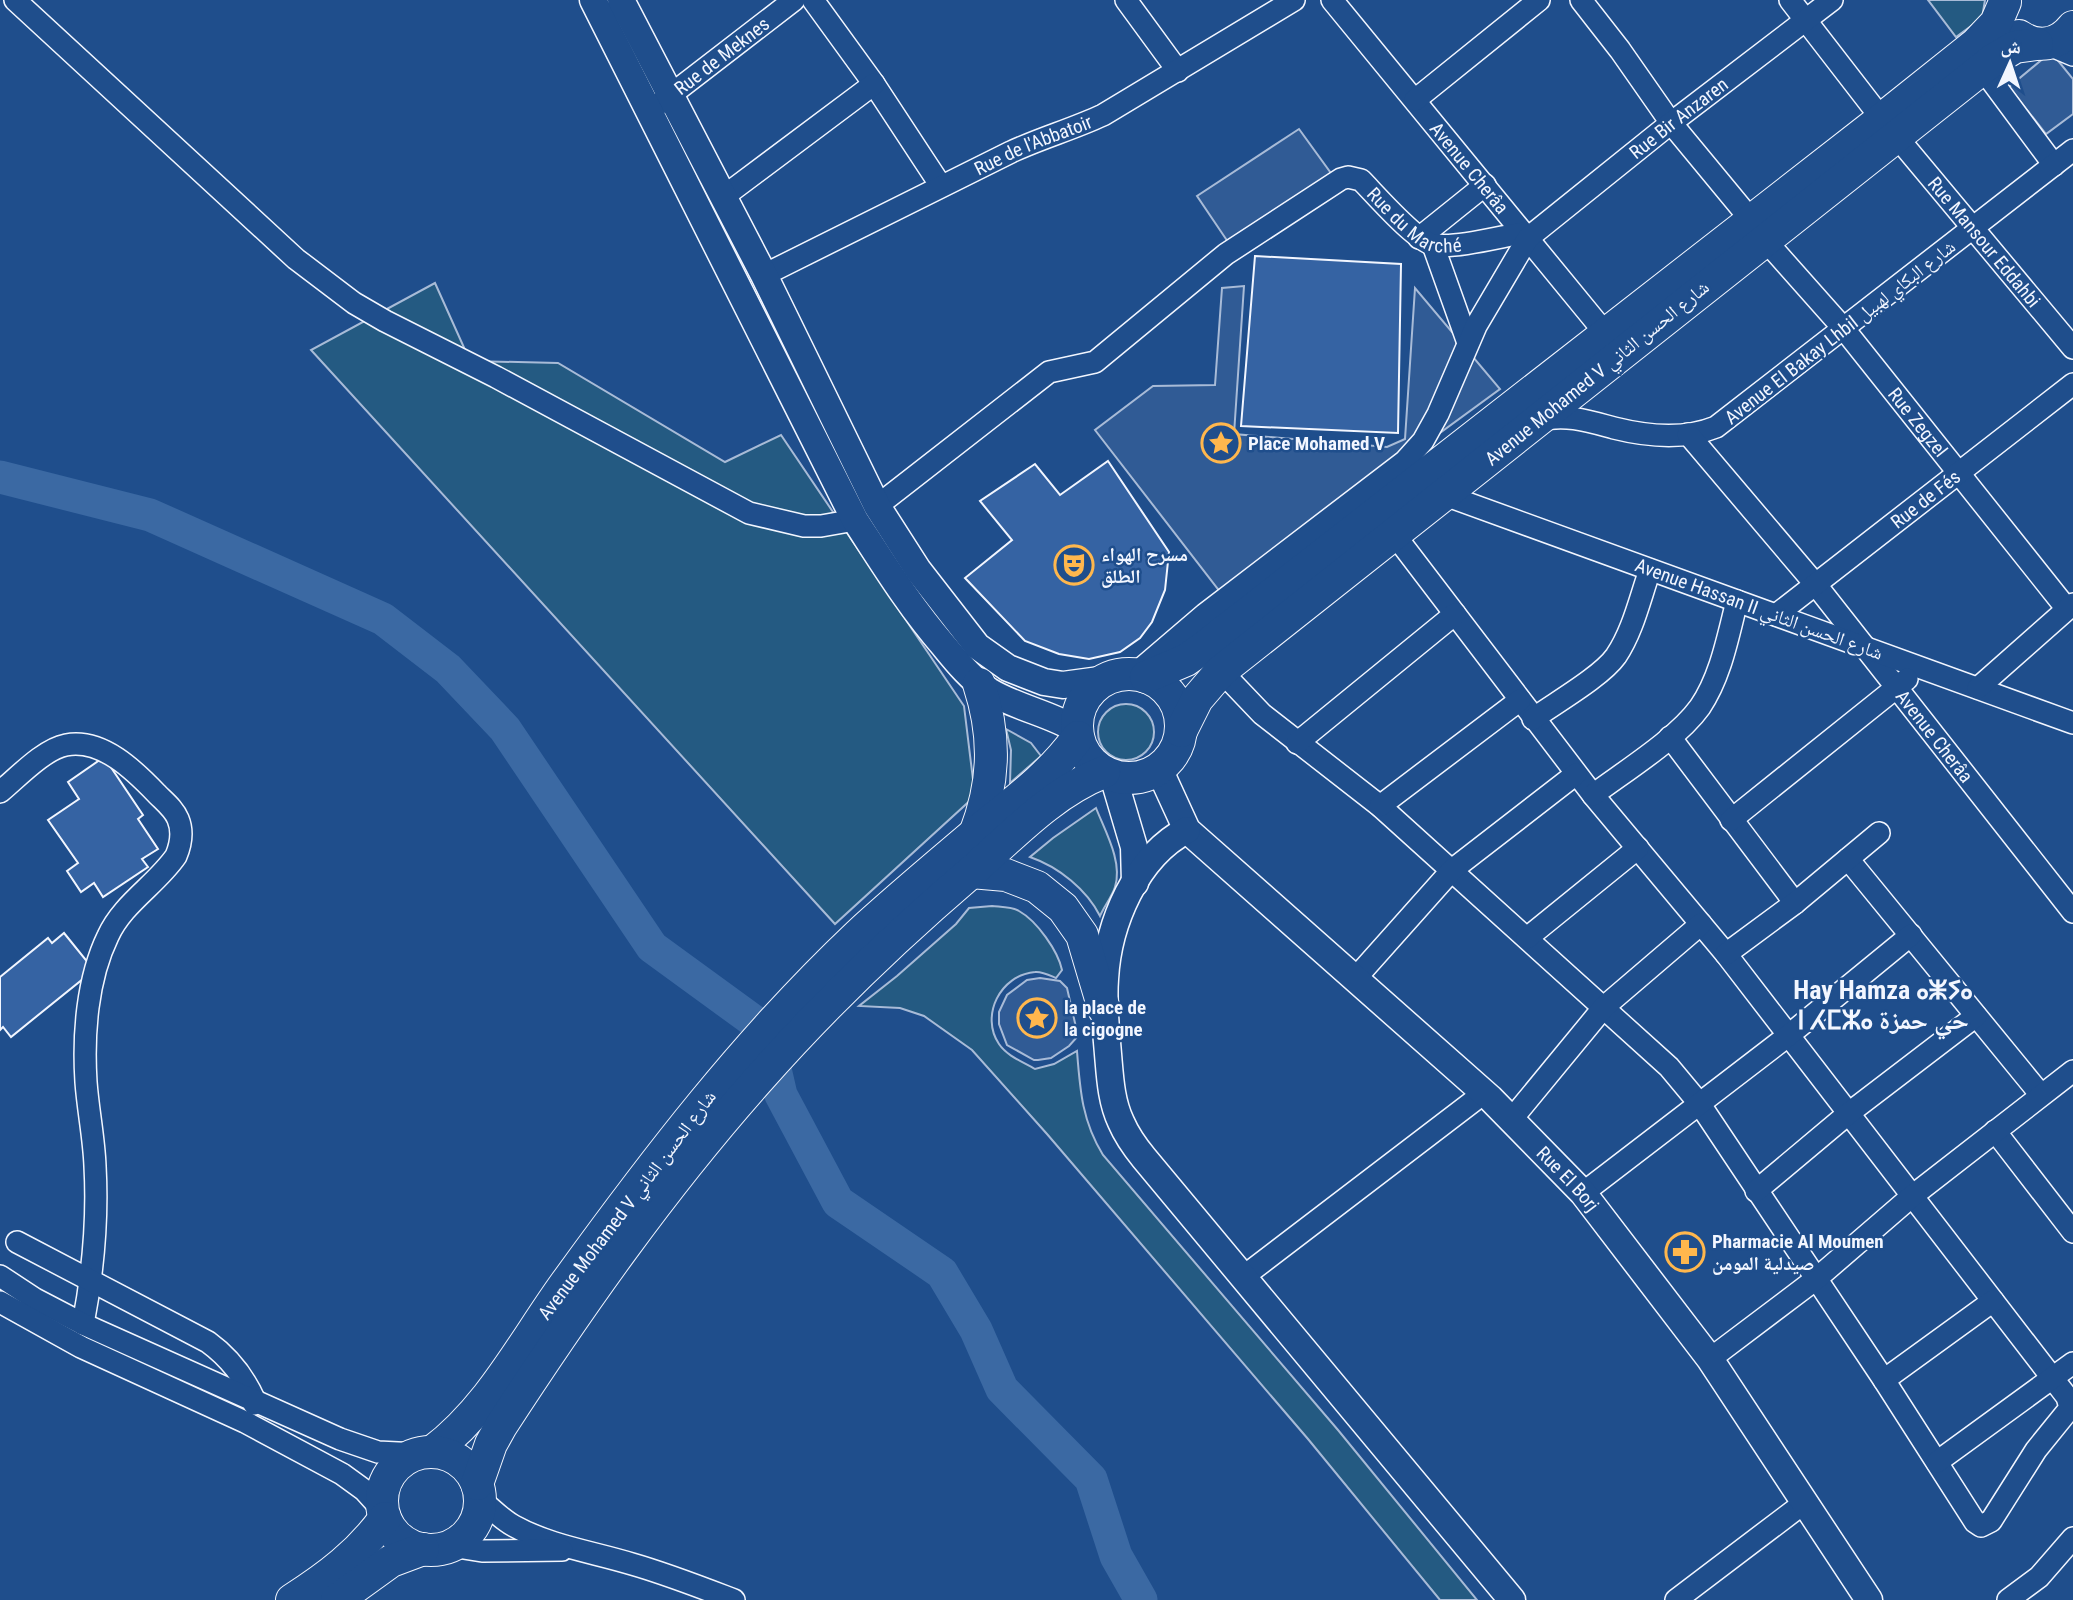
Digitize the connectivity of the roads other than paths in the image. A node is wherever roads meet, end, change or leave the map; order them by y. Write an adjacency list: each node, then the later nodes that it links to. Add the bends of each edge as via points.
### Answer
1 (15, 0): 43 (street, via 296,259 354,303 749,513 804,526 830,525)
2 (593, 0): 21 (main road)
3 (621, 0): 21 (main road)
4 (793, 0): 21 (street, Rue de Meknes)
5 (813, 0): 19 (street)
6 (1126, 0): 18 (street)
7 (1294, 0): 18 (street, Rue de l'Abbatoir)
8 (1332, 0): 20 (street, Avenue Cherâa)
9 (1539, 0): 20 (street)
10 (1581, 0): 22 (street, Rue Zegzel)
11 (1790, 0): 14 (street, Rue Mansour Eddahbi)
12 (1832, 0): 14 (street, Rue Bir Anzaren)
13 (2006, 1): 16 (highway, Avenue Mohamed V شارع الحسن الثاني, via 2009,24 2016,34); 23 (highway, Avenue Mohamed V شارع الحسن الثاني, via 1996,23)
14 (1805, 20): 22 (street, Rue Bir Anzaren); 23 (street, Rue Mansour Eddahbi)
15 (2073, 27): 16 (highway, Avenue Mohamed V شارع الحسن الثاني)
16 (2052, 48): 17 (highway, Avenue Mohamed V شارع الحسن الثاني, via 2015,47)
17 (1982, 68): 23 (highway, Avenue Mohamed V شارع الحسن الثاني); 25 (street)
18 (1178, 71): 27 (street, Rue de l'Abbatoir, via 1103,115 1046,136)
19 (874, 84): 27 (street); 28 (street)
20 (1415, 100): 26 (street, Avenue Cherâa)
21 (660, 103): 28 (main road); 43 (main road)
22 (1671, 123): 30 (street, Rue Zegzel); 31 (street, Rue Bir Anzaren)
23 (1889, 127): 29 (street, Rue Mansour Eddahbi); 30 (highway, Avenue Mohamed V شارع الحسن الثاني)
24 (2073, 150): 25 (street, Avenue El Bakay Lhbil شارع البكاي لهبيل)
25 (2054, 165): 29 (street, Avenue El Bakay Lhbil شارع البكاي لهبيل)
26 (1485, 185): 31 (street, Avenue Cherâa); 32 (street)
27 (941, 186): 33 (street, Rue de l'Abbatoir)
28 (723, 197): 33 (main road)
29 (1974, 228): 34 (street, Avenue El Bakay Lhbil شارع البكاي لهبيل); 37 (street, Rue Mansour Eddahbi)
30 (1758, 230): 34 (street, Rue Zegzel); 35 (highway, Avenue Mohamed V شارع الحسن الثاني); 39 (highway, Avenue Mohamed V شارع الحسن الثاني)
31 (1525, 236): 32 (street, Rue du Marché, via 1450,245); 35 (street, Avenue Cherâa); 36 (street)
32 (1426, 241): 36 (street); 43 (street, Rue du Marché, via 1361,180 1342,179 1226,254 1095,362 1049,372)
33 (764, 275): 43 (main road)
34 (1844, 329): 40 (street, Avenue El Bakay Lhbil شارع البكاي لهبيل, via 1724,423); 41 (street, Rue Zegzel)
35 (1606, 334): 54 (highway, Avenue Mohamed V شارع الحسن الثاني, via 1203,648 1186,660)
36 (1468, 344): 54 (street, via 1438,414 1405,461)
37 (2073, 348)
38 (2073, 384): 41 (street, Rue de Fés)
39 (1538, 420): 40 (street, Avenue El Bakay Lhbil شارع البكاي لهبيل, via 1567,416 1632,432); 42 (highway, Avenue Mohamed V شارع الحسن الثاني)
40 (1688, 434): 46 (street, Avenue Cherâa)
41 (1959, 473): 46 (street, Rue de Fés); 48 (street, Rue Zegzel)
42 (1445, 495): 44 (highway, Avenue Mohamed V شارع الحسن الثاني); 45 (street, Avenue Hassan II شارع الحسن الثاني)
43 (866, 513): 54 (main road, via 964,632 1008,668 1044,682 1073,684); 55 (main road, via 914,610)
44 (1394, 534): 49 (street); 53 (highway, Avenue Mohamed V شارع الحسن الثاني)
45 (1650, 570): 47 (street, Avenue Hassan II شارع الحسن الثاني); 59 (street, via 1615,657)
46 (1816, 584): 50 (street, Rue de Fés); 51 (street, Avenue Cherâa)
47 (1737, 601): 50 (street, Avenue Hassan II شارع الحسن الثاني); 63 (street, via 1713,683 1699,708)
48 (2070, 606): 57 (street)
49 (1455, 614): 58 (street); 64 (street)
50 (1776, 615): 51 (street, Avenue Hassan II شارع الحسن الثاني)
51 (1866, 648): 52 (street, Avenue Hassan II شارع الحسن الثاني); 56 (street, Avenue Cherâa)
52 (1921, 667): 56 (street); 57 (street, Avenue Hassan II شارع الحسن الثاني)
53 (1221, 671): 61 (highway, Avenue Mohamed V شارع الحسن الثاني, via 1197,699); 64 (street)
54 (1130, 677): 61 (highway, via 1159,683 1177,704); 62 (highway, via 1088,695 1078,717)
55 (979, 684): 62 (main road, via 1052,716); 74 (highway, via 992,748 988,792)
56 (1896, 687): 71 (street); 81 (street, Avenue Cherâa)
57 (1978, 688): 60 (street, Avenue Hassan II شارع الحسن الثاني)
58 (1520, 700): 59 (street); 70 (street)
59 (1533, 719): 67 (street)
60 (2073, 723)
61 (1181, 731): 65 (highway, via 1174,752)
62 (1078, 734): 66 (highway, via 1087,757); 74 (highway, Avenue Mohamed V شارع الحسن الثاني, via 1047,774)
63 (1670, 737): 69 (street); 71 (street)
64 (1297, 743): 70 (street)
65 (1159, 769): 66 (highway, via 1131,778); 72 (main road)
66 (1109, 774): 78 (highway, Avenue Mohamed V شارع الحسن الثاني, via 1062,793); 79 (main road, via 1135,847)
67 (1576, 774): 69 (street); 77 (street)
68 (0, 792): 107 (street, via 50,751 86,745 130,768 174,811 181,827 176,856 112,928 93,987 85,1054 96,1197)
69 (1593, 795): 75 (street)
70 (1380, 806): 77 (street)
71 (1731, 820): 80 (street)
72 (1187, 830): 79 (main road, via 1155,853); 87 (main road, Rue El Borj)
73 (1879, 833): 76 (street)
74 (975, 834): 85 (highway, Avenue Mohamed V شارع الحسن الثاني)
75 (1637, 848): 82 (street); 84 (street)
76 (1848, 859): 80 (street); 83 (street)
77 (1452, 870): 84 (street); 87 (street)
78 (971, 872): 85 (highway, Avenue Mohamed V شارع الحسن الثاني); 89 (highway, via 1006,875 1037,887 1063,908 1082,935)
79 (1135, 883): 89 (main road, via 1110,944)
80 (1795, 903): 86 (street)
81 (2073, 912)
82 (1701, 924): 86 (street); 88 (street)
83 (1911, 935): 90 (street); 91 (street)
84 (1527, 937): 88 (street)
85 (869, 944): 102 (highway, Avenue Mohamed V شارع الحسن الثاني, via 774,1020 734,1065 687,1121)
86 (1726, 954): 91 (street)
87 (1354, 980): 93 (main road, Rue El Borj)
88 (1604, 1007): 95 (street, via 1658,1055); 97 (street)
89 (1104, 1009): 106 (main road, via 1114,1102 1121,1122 1144,1158)
90 (1976, 1016): 94 (street); 96 (street)
91 (1790, 1035): 95 (street); 96 (street)
92 (2073, 1071): 94 (street)
93 (1484, 1093): 97 (main road, Rue El Borj); 106 (street)
94 (2041, 1095): 98 (street)
95 (1699, 1103): 99 (street); 100 (street)
96 (1849, 1114): 99 (street); 101 (street)
97 (1511, 1120): 100 (main road, Rue El Borj)
98 (1995, 1131): 101 (street); 103 (street)
99 (1756, 1191): 108 (street)
100 (1583, 1194): 112 (main road, Rue El Borj)
101 (1912, 1197): 108 (street); 109 (street)
102 (632, 1213): 118 (highway, Avenue Mohamed V شارع الحسن الثاني, via 479,1409 457,1432); 120 (highway, Avenue Mohamed V شارع الحسن الثاني, via 574,1317 500,1426)
103 (2070, 1221)
104 (17, 1242): 107 (street)
105 (0, 1276): 111 (street)
106 (1243, 1277): 129 (main road)
107 (90, 1279): 111 (street); 116 (street, via 219,1350 238,1370)
108 (1816, 1279): 112 (street); 115 (street)
109 (1993, 1301): 114 (street); 115 (street)
110 (0, 1302): 117 (street, via 129,1371)
111 (83, 1324): 116 (street)
112 (1710, 1359): 121 (main road, Rue El Borj)
113 (2073, 1363): 114 (street)
114 (2053, 1379): 119 (street); 119 (street, via 2070,1408 1986,1525 1975,1522)
115 (1884, 1380): 119 (street)
116 (255, 1401): 117 (street); 118 (street, via 358,1447)
117 (245, 1422): 122 (street, via 342,1474 364,1490)
118 (425, 1453): 120 (highway, via 460,1461); 122 (highway, via 404,1460 390,1476 382,1496)
119 (1937, 1462)
120 (479, 1492): 124 (highway, via 479,1513 473,1527 464,1538); 125 (street, via 514,1527)
121 (1804, 1503): 130 (street); 131 (main road, Rue El Borj)
122 (384, 1514): 124 (highway, via 400,1539); 126 (highway, via 358,1551)
123 (2073, 1538): 132 (street, via 2039,1577)
124 (437, 1548): 125 (street); 127 (highway, via 391,1561)
125 (575, 1550): 128 (street, via 661,1572)
126 (292, 1600)
127 (337, 1600)
128 (734, 1600)
129 (1512, 1600)
130 (1676, 1600)
131 (1868, 1600)
132 (2008, 1600)

